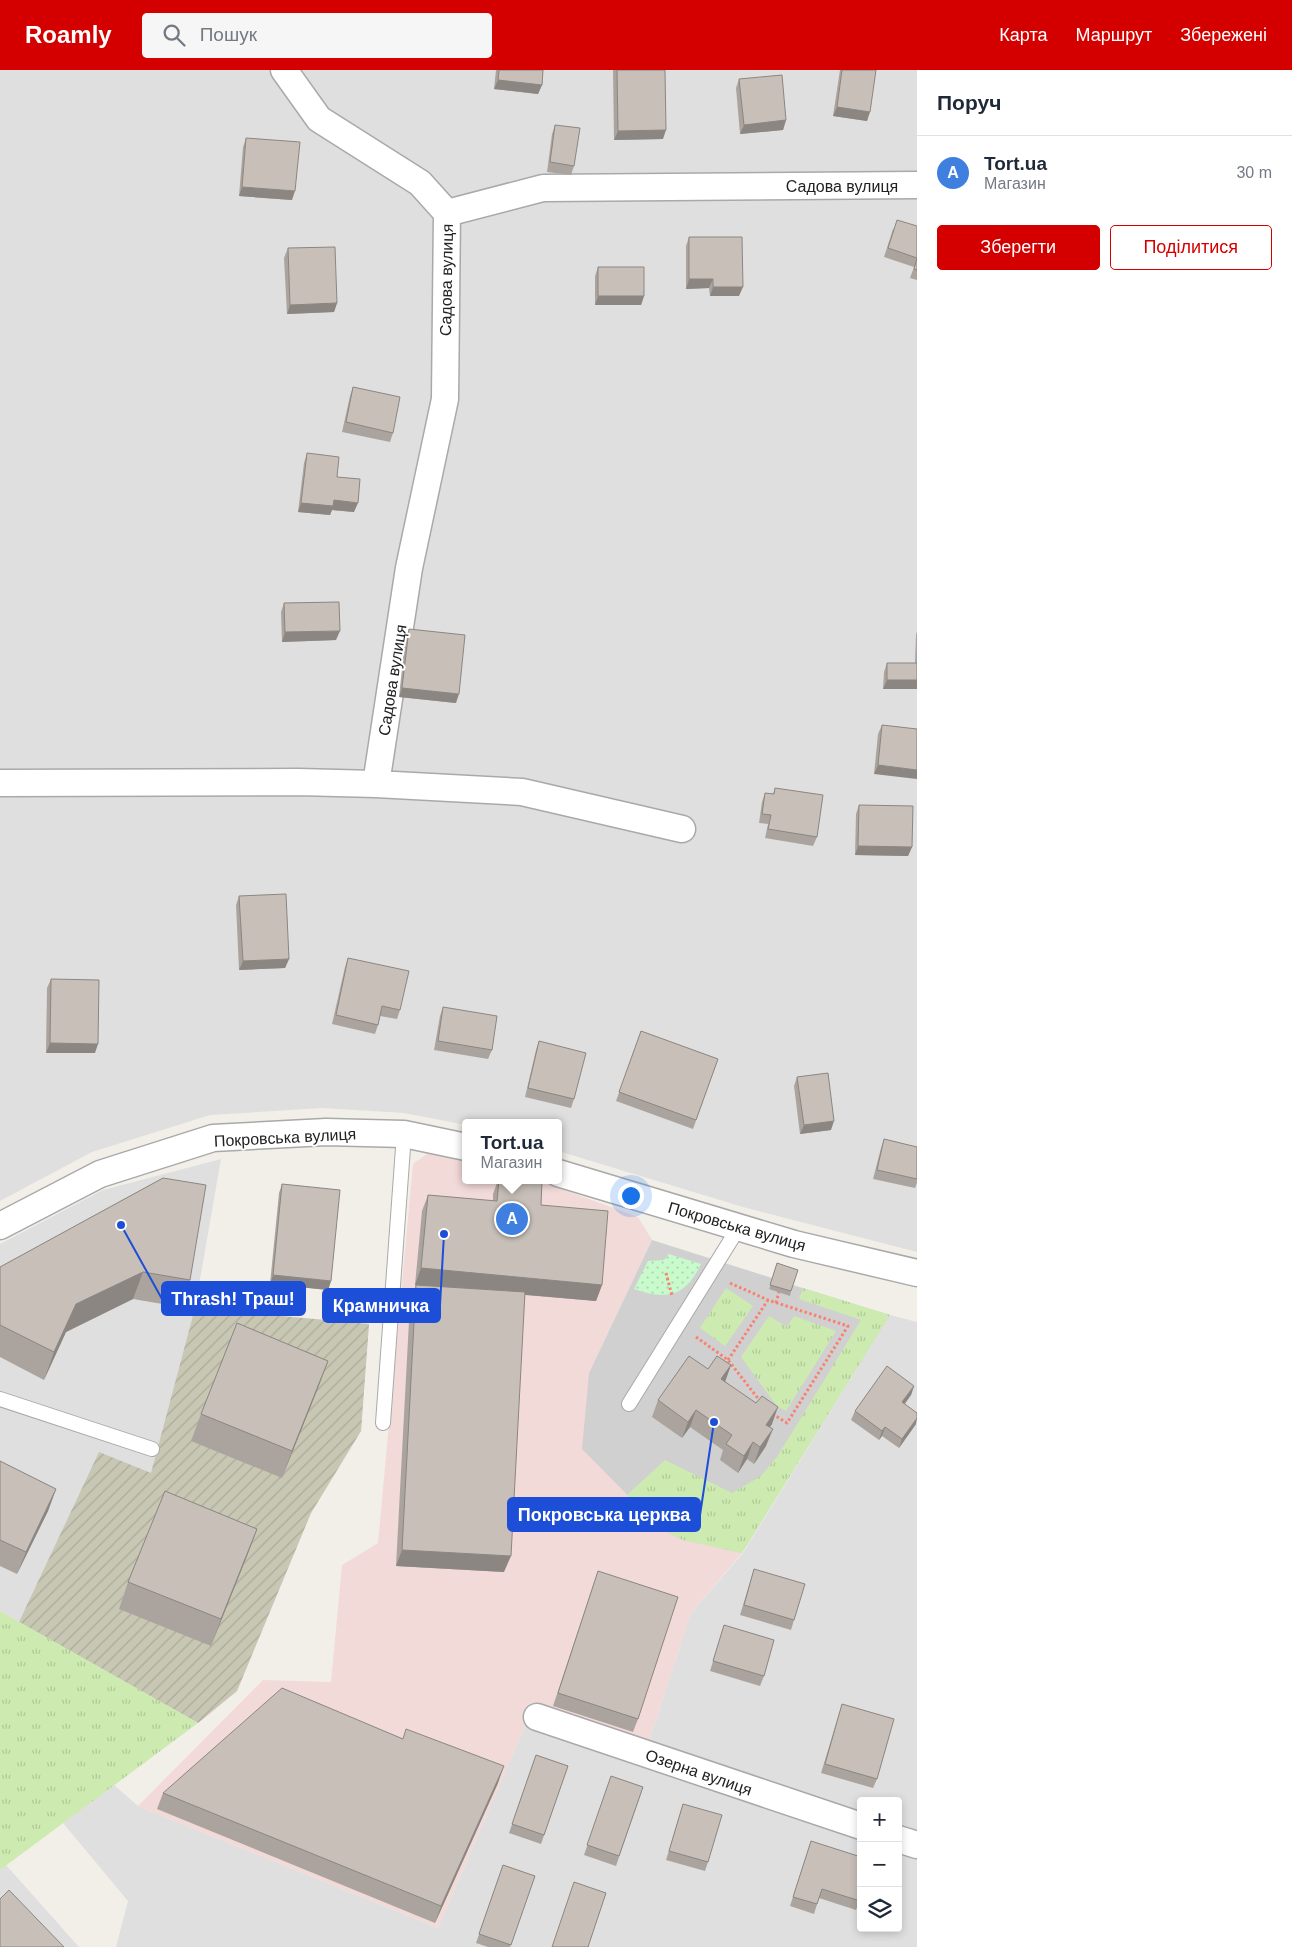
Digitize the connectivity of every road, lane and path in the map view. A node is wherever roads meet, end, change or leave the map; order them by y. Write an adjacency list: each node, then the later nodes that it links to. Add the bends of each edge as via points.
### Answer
1 (284, 70): 3 (street, via 319,119 420,182)
2 (917, 185): 3 (street, Садова вулиця, via 544,188)
3 (447, 213): 5 (street, Садова вулиця, via 445,399 409,568)
4 (0, 783): 5 (street)
5 (376, 784): 6 (street, via 522,792)
6 (682, 829)
7 (404, 1134): 8 (street, Покровська вулиця); 10 (street, Покровська вулиця, via 326,1132 213,1138 100,1174); 23 (lane)
8 (462, 1146)
9 (562, 1174): 11 (street, Покровська вулиця)
10 (0, 1226)
11 (739, 1227): 12 (street, Покровська вулиця, via 794,1244); 13 (lane)
12 (917, 1273)
13 (711, 1274): 15 (path); 20 (lane)
14 (779, 1292): 16 (path)
15 (768, 1300): 16 (path); 17 (path)
16 (776, 1303): 22 (path, via 848,1326 786,1423)
17 (728, 1360): 18 (path); 21 (path)
18 (723, 1368)
19 (0, 1398): 24 (lane)
20 (629, 1404)
21 (762, 1404)
22 (768, 1411)
23 (383, 1423)
24 (152, 1450)
25 (537, 1717): 26 (street, Озерна вулиця)
26 (857, 1825)
27 (902, 1840): 28 (street)
28 (917, 1845)

